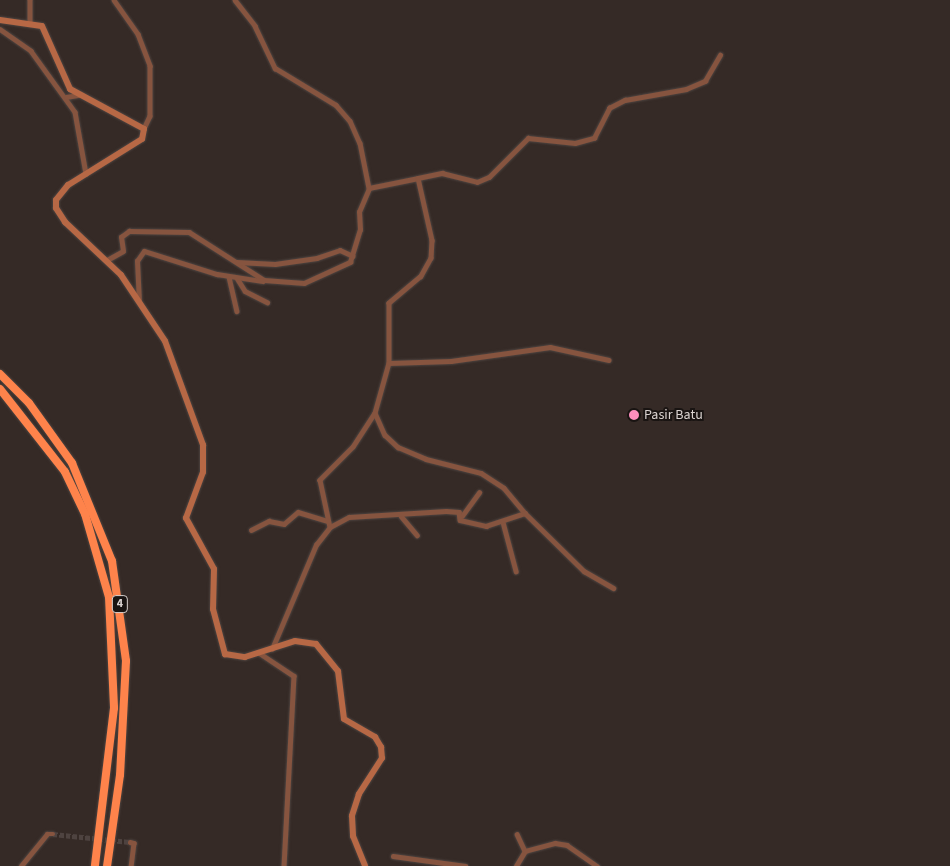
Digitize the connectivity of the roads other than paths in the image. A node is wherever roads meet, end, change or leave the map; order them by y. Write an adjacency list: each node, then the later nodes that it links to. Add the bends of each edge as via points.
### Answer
1 (30, 0): 5 (street)
2 (114, 0): 10 (street, via 138,34 150,66 150,116)
3 (235, 0): 13 (street, via 255,26 275,68 336,105 350,121 360,143)
4 (0, 20): 5 (main road)
5 (30, 23): 8 (main road, via 42,26 51,38 64,79)
6 (0, 28): 9 (street, via 31,52)
7 (720, 55): 12 (street, via 705,81 686,89 625,100 609,108 594,138 575,143 528,138 489,177 477,182 442,172)
8 (79, 95): 9 (street, via 73,100); 10 (main road)
9 (65, 96): 11 (street, via 80,128)
10 (144, 130): 11 (main road, via 142,139)
11 (86, 174): 15 (main road, via 62,191 56,208 65,222)
12 (418, 178): 13 (street); 24 (street, via 432,240 431,258 421,276 389,303)
13 (369, 188): 14 (street, via 359,212 360,230)
14 (353, 256): 16 (street, via 340,250 317,258 275,264); 19 (street, via 340,270 304,283)
15 (107, 260): 16 (street, via 124,248 124,233 138,229 189,232); 21 (main road)
16 (236, 262): 19 (street)
17 (229, 276): 18 (street); 21 (street, via 144,251 137,261); 22 (street)
18 (236, 278): 19 (street); 20 (street, via 245,291)
19 (271, 282)
20 (267, 302)
21 (139, 303): 40 (main road, via 165,341 201,436 203,472 186,518 214,569 213,609 221,648 234,658)
22 (237, 311)
23 (609, 360): 24 (street, via 550,347 422,363)
24 (390, 363): 27 (street)
25 (0, 374): 48 (highway, 4, via 29,404 72,463 112,561 126,661 120,775)
26 (0, 389): 47 (highway, 4, via 65,472 85,514 109,596 114,708)
27 (375, 413): 29 (street, via 385,435 398,447 482,473 504,488); 32 (street, via 352,447 320,480)
28 (479, 493): 31 (street)
29 (525, 514): 33 (street); 38 (street, via 584,571)
30 (401, 516): 31 (street, via 446,512); 34 (street, via 349,517); 36 (street)
31 (462, 516): 33 (street, via 460,520 478,525)
32 (328, 521): 34 (street); 35 (street, via 298,512 284,524 269,521)
33 (503, 522): 37 (street)
34 (330, 526): 39 (street, via 313,552)
35 (251, 530)
36 (417, 535)
37 (516, 571)
38 (612, 588)
39 (272, 649): 40 (main road); 51 (main road, via 305,640 322,649 338,671 344,719 375,737 381,747 382,758 359,794 352,816 353,836)
40 (258, 652): 50 (street, via 294,676)
41 (53, 834): 46 (street, via 47,834)
42 (517, 834): 44 (street)
43 (130, 842): 49 (street, via 134,843)
44 (525, 851): 53 (street); 54 (street, via 562,843)
45 (392, 856): 52 (street)
46 (22, 866)
47 (95, 866)
48 (107, 866)
49 (131, 866)
50 (284, 866)
51 (365, 866)
52 (465, 866)
53 (516, 866)
54 (597, 866)

